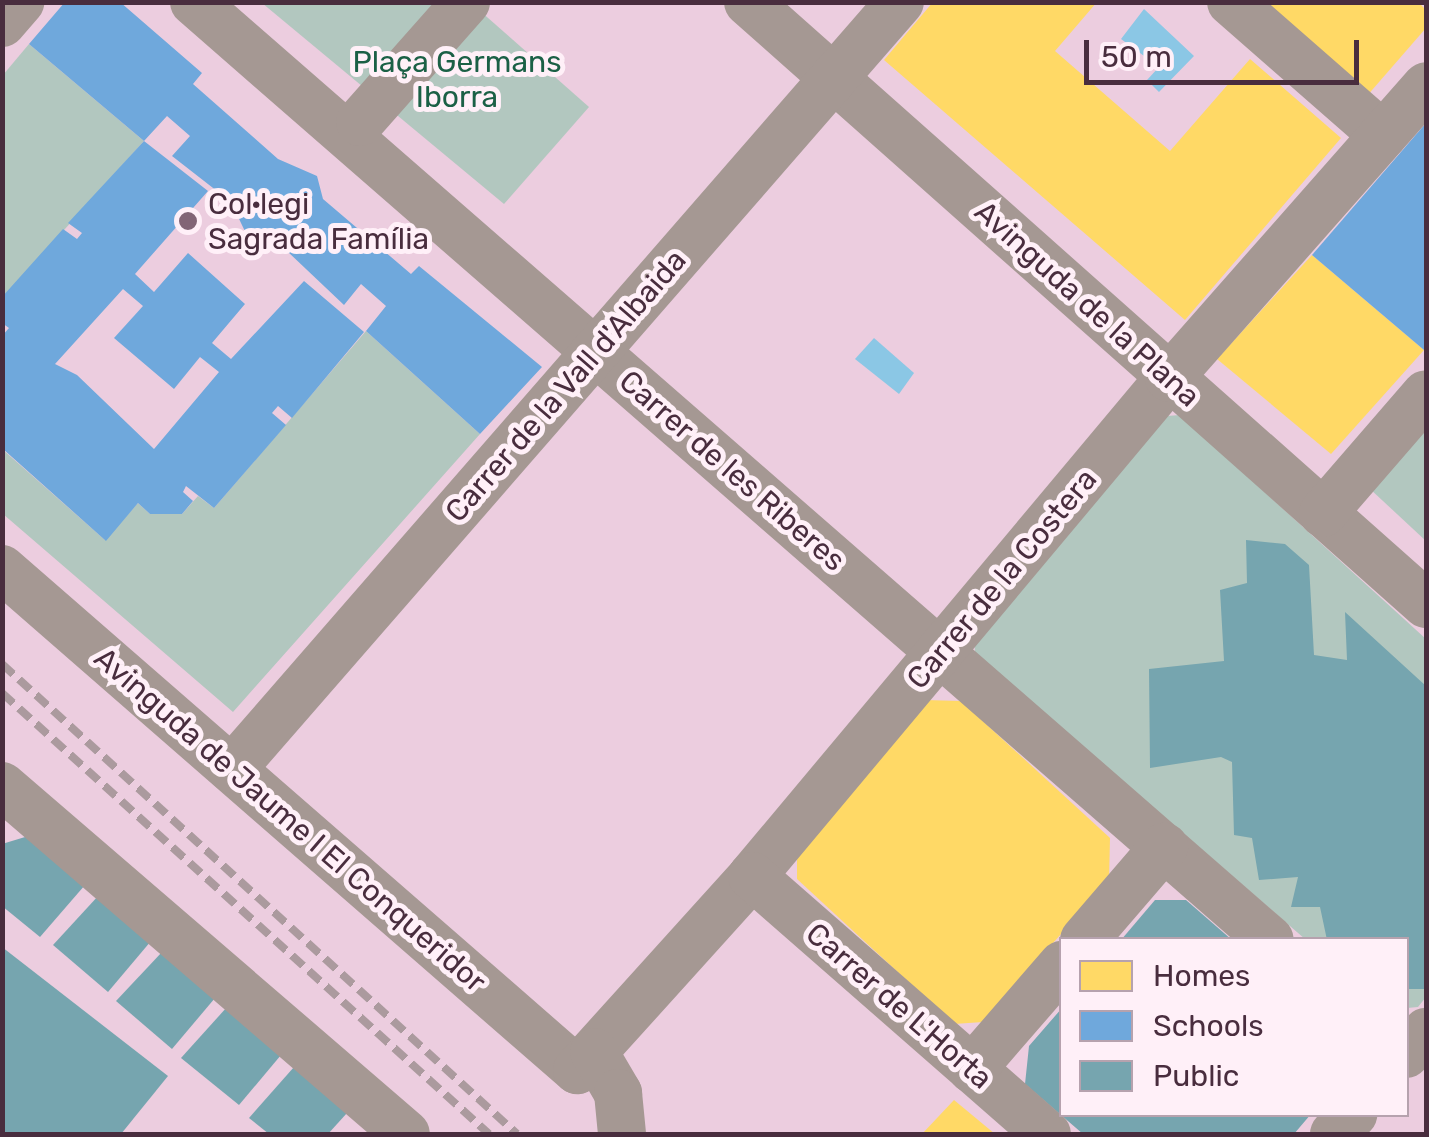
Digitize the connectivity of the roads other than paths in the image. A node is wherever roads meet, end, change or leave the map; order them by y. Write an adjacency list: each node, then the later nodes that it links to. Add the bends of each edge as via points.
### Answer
1 (20, 2): 7 (street)
2 (194, 2): 12 (street, Carrer de les Riberes)
3 (466, 2): 10 (street)
4 (748, 2): 8 (street, Avinguda de la Plana)
5 (900, 2): 8 (street, Carrer de la Vall d'Albaida)
6 (1231, 2): 11 (street)
7 (2, 23)
8 (836, 77): 12 (street, Carrer de la Vall d'Albaida); 13 (street, Avinguda de la Plana)
9 (1426, 86): 11 (street, Carrer de la Costera)
10 (360, 122)
11 (1383, 135): 13 (street, Carrer de la Costera)
12 (596, 352): 18 (street, Carrer de les Riberes); 19 (street, Carrer de la Vall d'Albaida)
13 (1169, 378): 15 (street, Avinguda de la Plana); 18 (street, Carrer de la Costera)
14 (1426, 394): 15 (street)
15 (1323, 514): 17 (street, Avinguda de la Plana)
16 (2, 570): 19 (street, Avinguda de Jaume I El Conqueridor)
17 (1426, 604)
18 (941, 654): 21 (street, Carrer de les Riberes); 22 (street, Carrer de la Costera)
19 (232, 770): 28 (street, Avinguda de Jaume I El Conqueridor)
20 (8, 801): 30 (street)
21 (1164, 847): 23 (street); 24 (street, Carrer de les Riberes)
22 (752, 876): 28 (street, Carrer de la Costera); 29 (street, Carrer de L'Horta)
23 (1087, 937)
24 (1267, 937)
25 (1059, 968): 29 (street)
26 (1426, 1032): 27 (street)
27 (1409, 1051)
28 (585, 1061): 31 (street, Avinguda de Jaume I El Conqueridor, via 618,1094)
29 (972, 1069): 32 (street, Carrer de L'Horta)
30 (406, 1134)
31 (622, 1134)
32 (1046, 1134)

